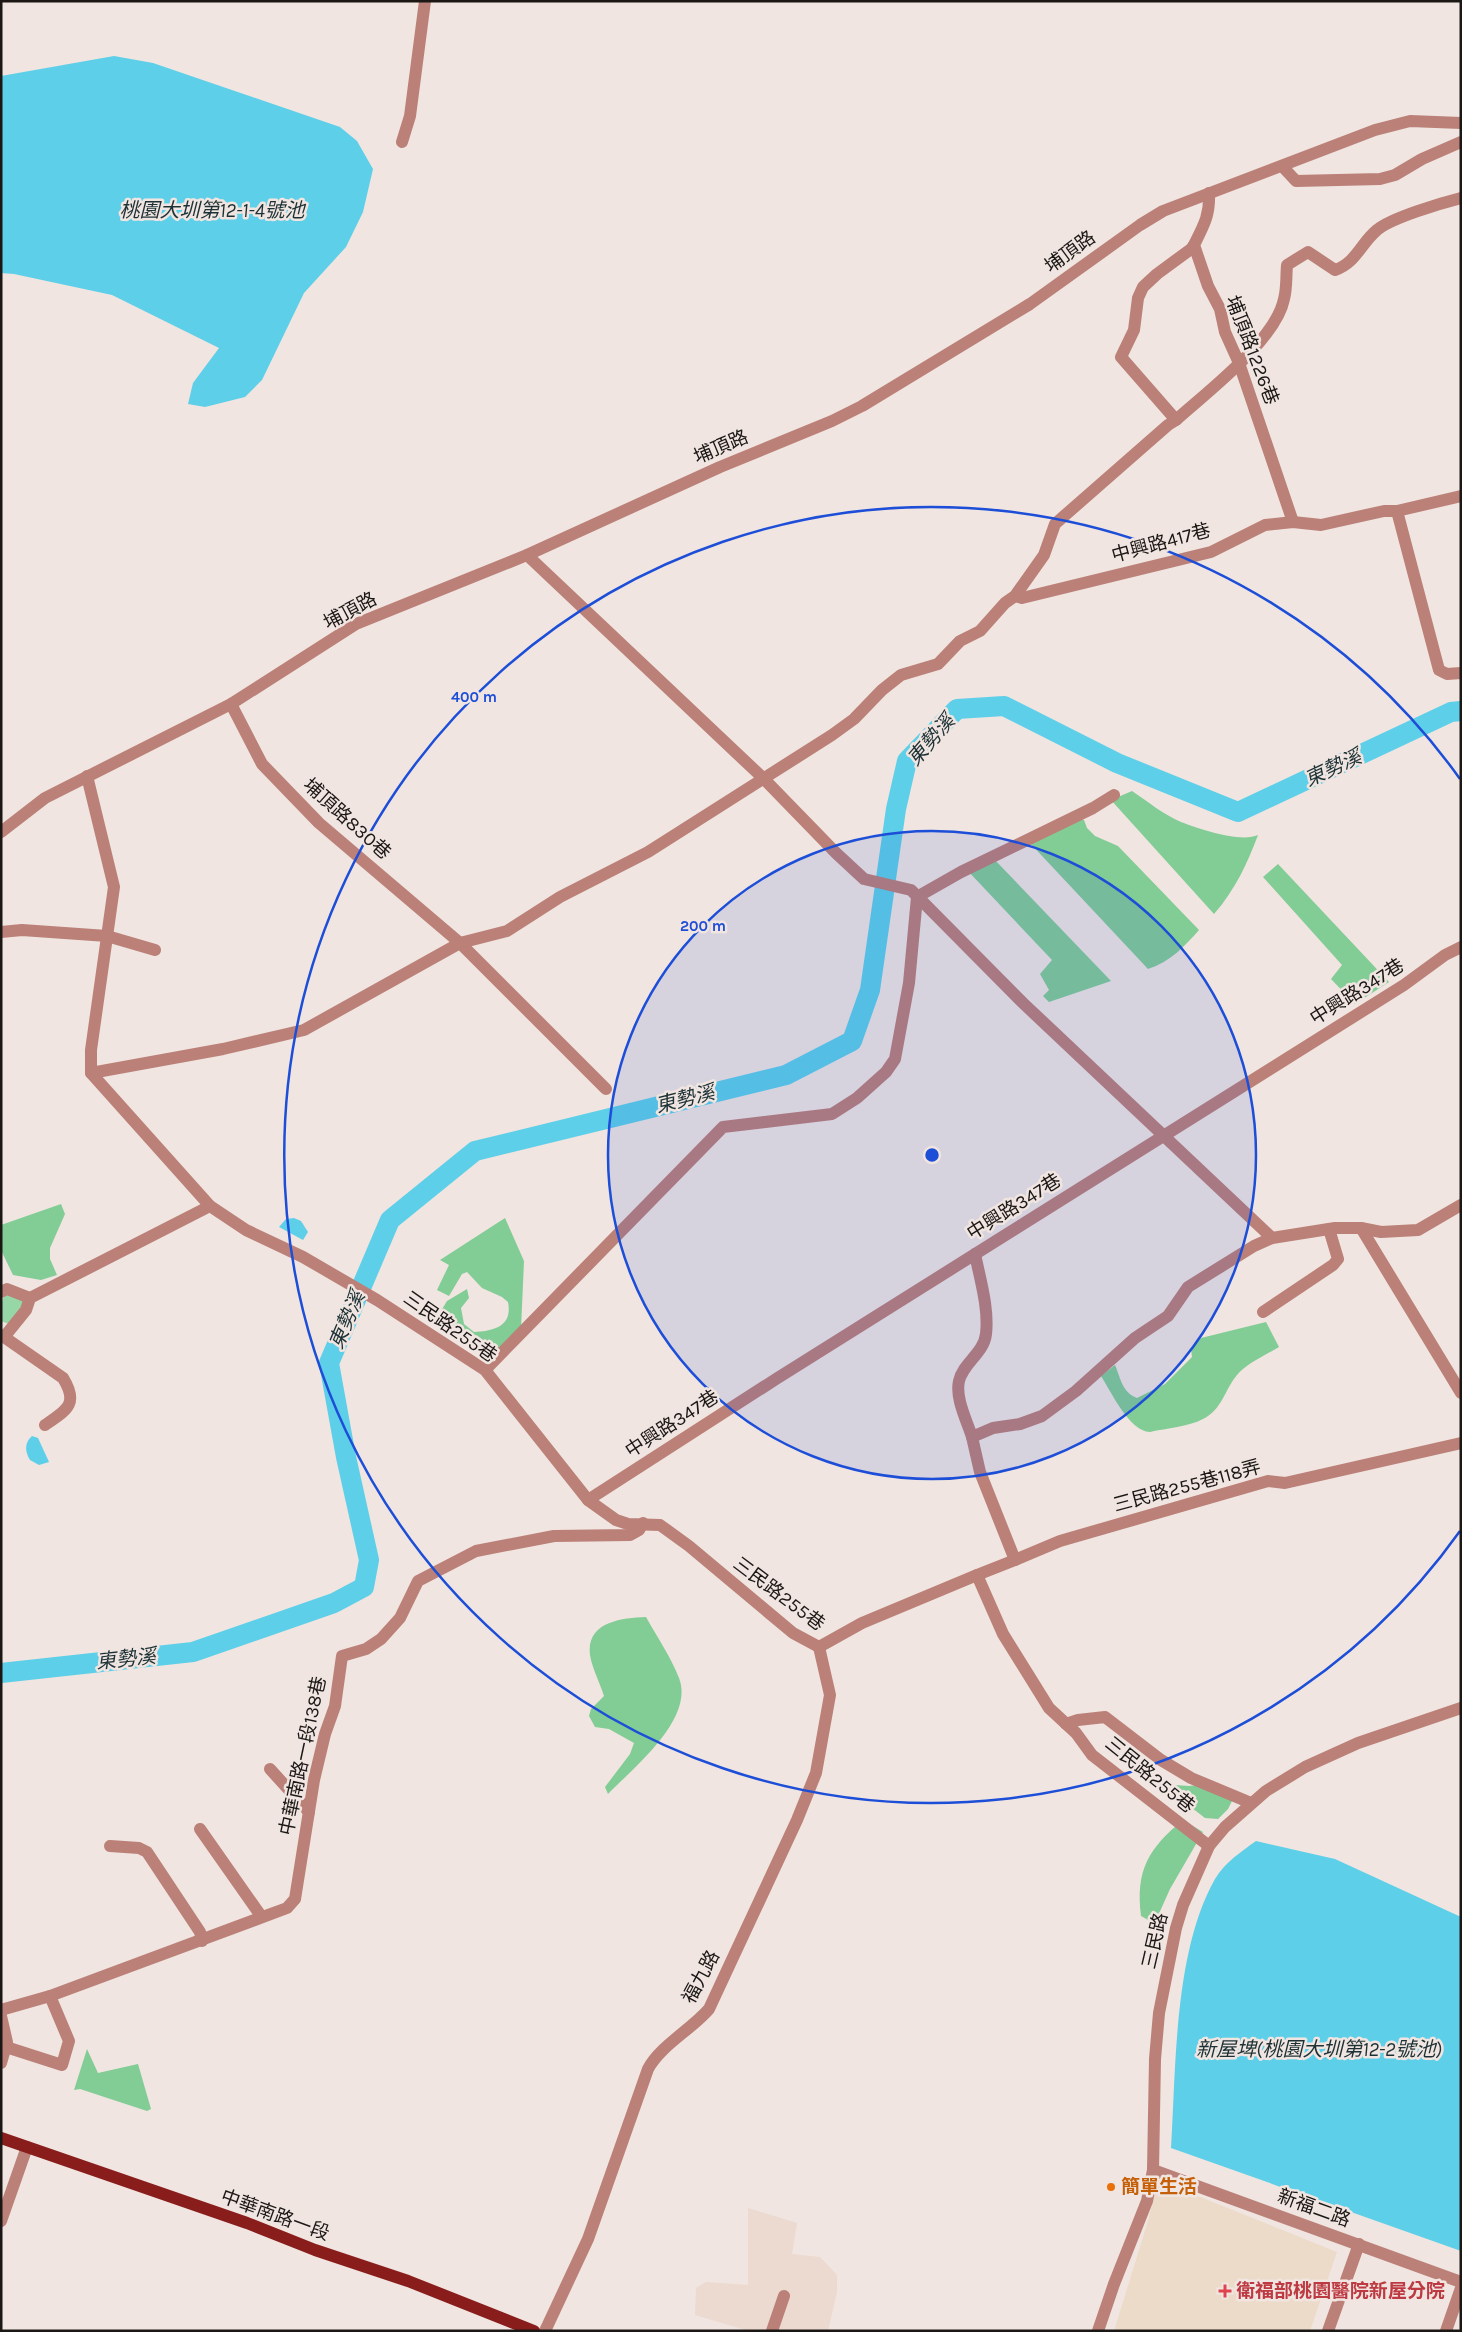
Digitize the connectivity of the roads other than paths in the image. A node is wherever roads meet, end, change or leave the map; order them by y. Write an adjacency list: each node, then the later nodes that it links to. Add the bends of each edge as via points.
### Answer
1 (425, 1): 3 (street, via 410,116)
2 (1461, 123): 5 (street, 埔頂路, via 1410,121 1375,130)
3 (402, 142)
4 (1461, 142): 5 (street, via 1380,180 1296,181)
5 (1282, 166): 6 (street, 埔頂路)
6 (1209, 193): 8 (street, via 1210,209); 14 (street, 埔頂路, via 1163,211 1140,225 1030,304 848,413)
7 (1461, 198): 9 (street, via 1379,228 1342,268 1335,270 1308,252 1287,265 1284,299 1277,316 1269,332)
8 (1194, 245): 9 (street, 埔頂路1226巷); 10 (street, via 1143,287 1138,298 1134,330 1121,357)
9 (1239, 363): 10 (street); 13 (street, 埔頂路1226巷)
10 (1176, 420): 15 (street, via 1055,524 1044,555)
11 (1461, 496): 12 (street, 中興路417巷)
12 (1397, 511): 13 (street, 中興路417巷, via 1321,525); 16 (street, via 1439,670 1447,674)
13 (1293, 522): 15 (street, 中興路417巷, via 1266,525 1211,552 1022,598)
14 (527, 555): 17 (street, 埔頂路, via 356,624); 19 (street)
15 (1015, 596): 19 (street, via 986,626 960,641 938,664 901,675 854,719)
16 (1461, 673)
17 (231, 704): 18 (street, 埔頂路); 25 (street, 埔頂路830巷, via 262,764 319,823)
18 (87, 776): 21 (street, 埔頂路, via 44,798); 24 (street, via 114,887)
19 (764, 779): 22 (street, via 864,879); 25 (street, via 648,852 560,897 507,931)
20 (1114, 795): 22 (street)
21 (1, 832)
22 (914, 893): 30 (street); 41 (street, via 909,983 894,1059 886,1072 857,1098 832,1114 723,1127)
23 (1, 932): 24 (street, via 22,930)
24 (107, 936): 27 (street); 28 (street, via 91,1050)
25 (460, 943): 28 (street, via 304,1030 223,1049); 29 (street, 埔頂路830巷)
26 (1461, 947): 30 (street, 中興路347巷)
27 (156, 950)
28 (91, 1073): 32 (street, 三民路255巷)
29 (606, 1089)
30 (1162, 1136): 35 (street); 36 (street, 中興路347巷)
31 (1461, 1205): 33 (street, via 1418,1230 1382,1232)
32 (210, 1206): 38 (street); 41 (street, 三民路255巷, via 246,1230 303,1257 377,1300)
33 (1361, 1228): 34 (street); 42 (street)
34 (1329, 1229): 35 (street); 39 (street, via 1338,1259)
35 (1272, 1238): 44 (street, via 1188,1287 1168,1316 1136,1338 1042,1416 1020,1424 993,1428)
36 (975, 1254): 44 (street, via 986,1333 984,1344 959,1382); 46 (street, 中興路347巷)
37 (1, 1292): 38 (street, via 7,1290)
38 (30, 1298): 40 (street, via 26,1310)
39 (1263, 1312)
40 (3, 1336): 43 (street, via 63,1378 68,1386 72,1399 69,1406)
41 (485, 1370): 46 (street, 三民路255巷)
42 (1461, 1393)
43 (45, 1425)
44 (972, 1437): 48 (street, via 980,1472)
45 (1461, 1443): 48 (street, 三民路255巷118弄, via 1285,1483 1268,1481 1060,1541)
46 (588, 1500): 47 (street, 三民路255巷, via 616,1520)
47 (643, 1524): 50 (street, 三民路255巷, via 660,1525 793,1633); 55 (street, 中華南路一段138巷, via 630,1535 554,1536 476,1551 418,1581 400,1618 382,1639 366,1649 342,1656 335,1706 325,1734)
48 (1014, 1560): 49 (street, 三民路255巷118弄)
49 (977, 1575): 50 (street, 三民路255巷, via 862,1623); 52 (street, 三民路255巷, via 1003,1634 1049,1708)
50 (819, 1647): 75 (street, 福九路, via 830,1694 813,1781 709,2009 661,2052 648,2069 588,2239)
51 (1461, 1708): 54 (street, 三民路, via 1358,1743 1305,1767)
52 (1066, 1724): 54 (street, via 1105,1717 1161,1760 1191,1778); 58 (street, 三民路255巷, via 1092,1755)
53 (270, 1769): 55 (street)
54 (1251, 1803): 58 (street, 三民路)
55 (308, 1812): 59 (street, 中華南路一段138巷, via 296,1899 287,1908)
56 (200, 1830): 59 (street)
57 (110, 1846): 60 (street, via 139,1848 147,1852 200,1932)
58 (1209, 1846): 68 (street, 三民路, via 1176,1928 1159,2014)
59 (262, 1916): 60 (street, 中華南路一段138巷)
60 (202, 1941): 61 (street, 中華南路一段138巷)
61 (50, 1996): 62 (street, 中華南路一段138巷); 64 (street, via 69,2041 62,2065)
62 (1, 2010)
63 (1, 2016): 64 (street)
64 (6, 2047): 65 (street)
65 (1, 2063)
66 (1, 2138): 67 (main road, 中華南路一段)
67 (27, 2147): 69 (street); 74 (main road, 中華南路一段, via 408,2281)
68 (1153, 2170): 70 (street, 新福二路); 77 (street, 三民路, via 1147,2201)
69 (1, 2220)
70 (1359, 2244): 71 (street, 新福二路); 78 (street)
71 (1461, 2282)
72 (1461, 2288): 79 (street)
73 (784, 2296): 76 (street)
74 (534, 2331)
75 (546, 2331)
76 (772, 2331)
77 (1098, 2331)
78 (1328, 2331)
79 (1446, 2331)

